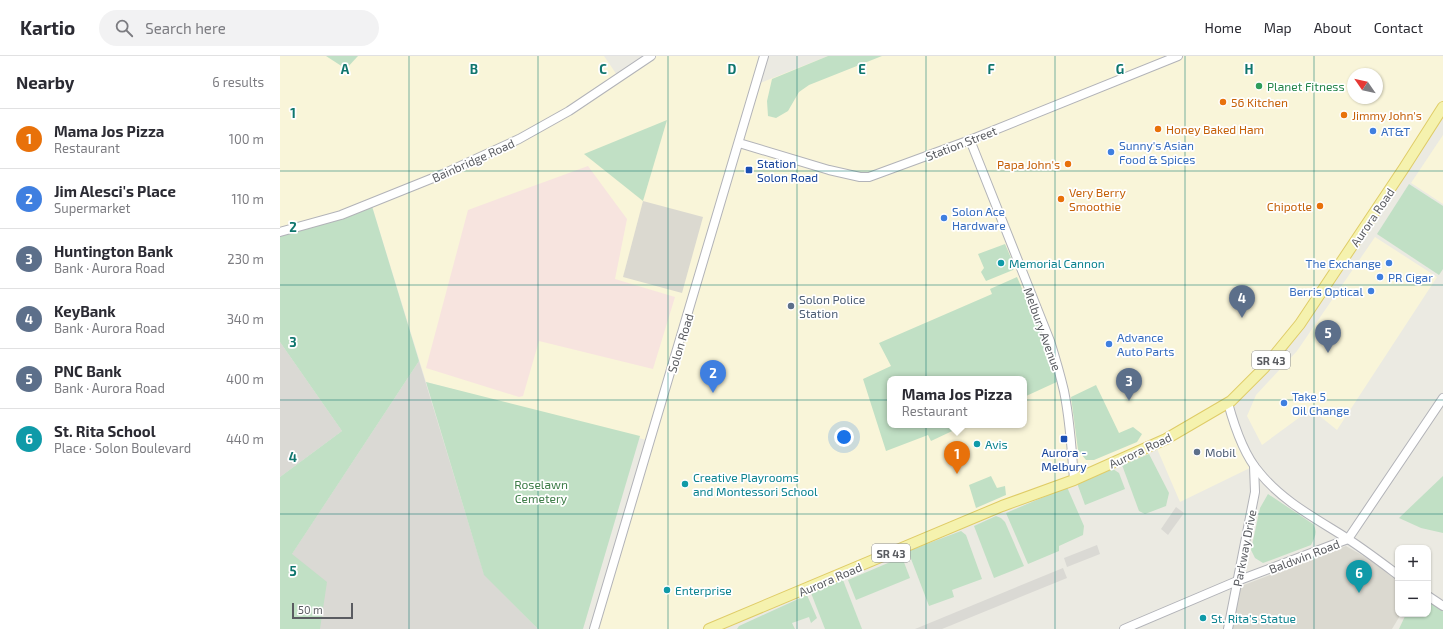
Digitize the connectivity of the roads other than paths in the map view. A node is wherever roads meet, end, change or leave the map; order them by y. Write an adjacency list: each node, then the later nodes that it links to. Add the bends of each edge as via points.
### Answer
1 (651, 56): 7 (street, Bainbridge Road, via 569,111 520,139 443,174 341,215)
2 (764, 56): 6 (street, Solon Road)
3 (1178, 56): 5 (street, Station Street)
4 (1443, 107): 9 (main road, Aurora Road / SR 43, via 1300,324 1264,368)
5 (970, 140): 6 (street, Station Street, via 880,174 865,177 829,170); 11 (street, Melbury Avenue, via 1058,367 1071,437)
6 (739, 143): 17 (street, Solon Road)
7 (280, 232)
8 (1443, 398): 12 (street, Baldwin Road)
9 (1228, 403): 10 (street, via 1241,440); 11 (main road, Aurora Road / SR 43, via 1166,439)
10 (1254, 466): 12 (street, via 1282,495); 14 (street, Parkway Drive, via 1255,492)
11 (1074, 480): 18 (main road, Aurora Road / SR 43, via 1002,506)
12 (1348, 539): 13 (street); 14 (street, Baldwin Road)
13 (1395, 573)
14 (1238, 581): 19 (street, Baldwin Road); 20 (street, Parkway Drive)
15 (1431, 598): 16 (street)
16 (1443, 606)
17 (594, 629)
18 (710, 629)
19 (1124, 629)
20 (1228, 629)

